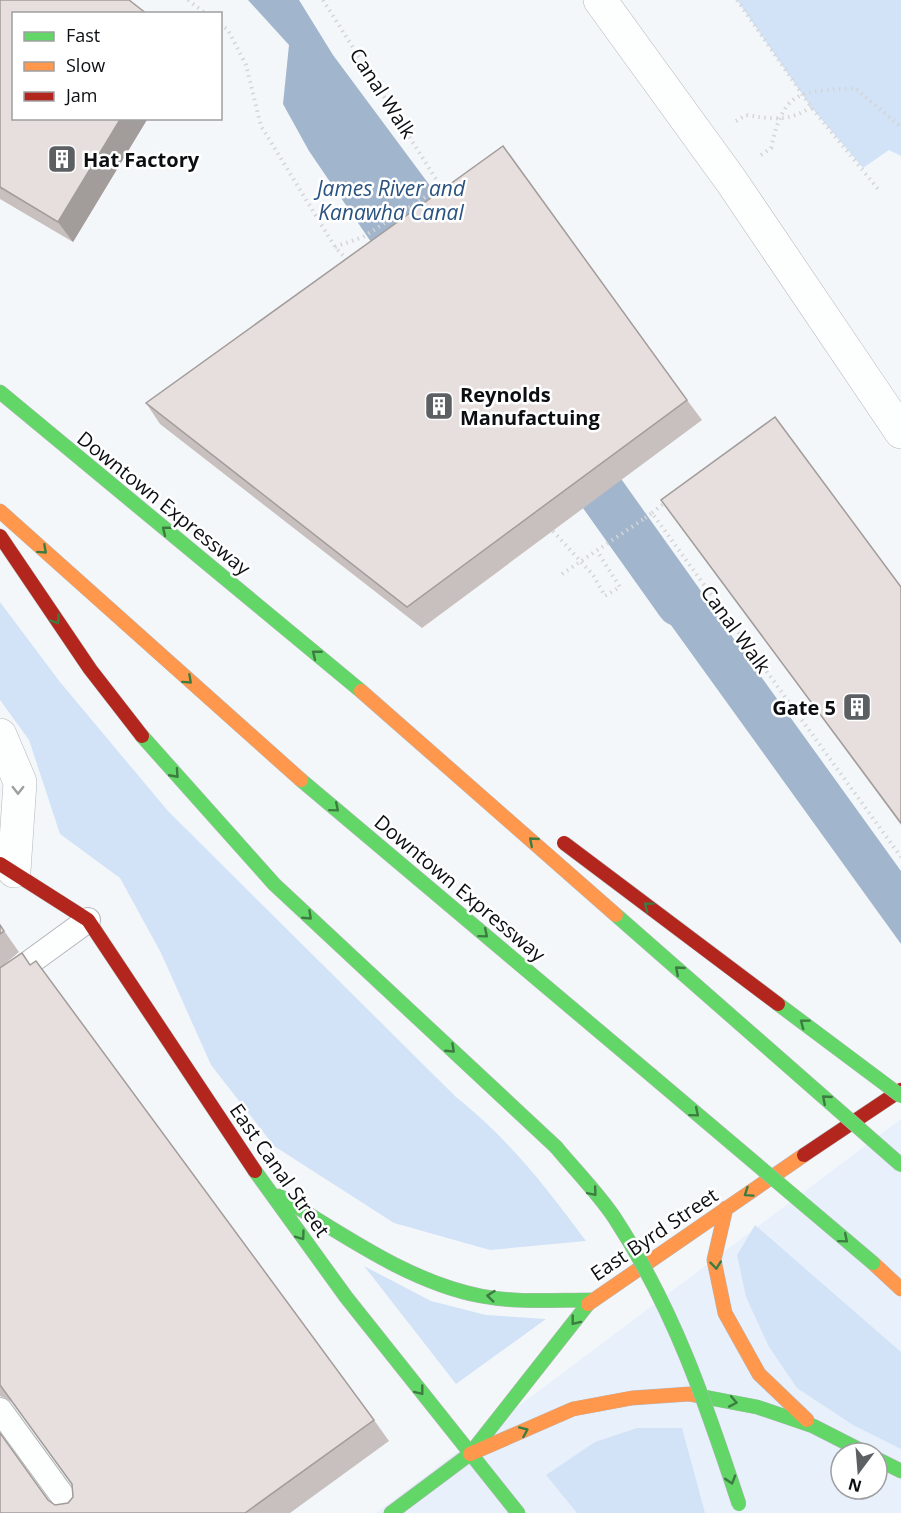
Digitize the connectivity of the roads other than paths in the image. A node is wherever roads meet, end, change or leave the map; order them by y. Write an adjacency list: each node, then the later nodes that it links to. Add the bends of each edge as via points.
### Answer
1 (600, 0): 3 (street, via 732,183)
2 (0, 392): 6 (main road, Downtown Expressway, one-way to 2)
3 (901, 432)
4 (0, 510): 18 (main road, Downtown Expressway, one-way to 18, bridge, via 247,734)
5 (0, 536): 24 (main road, one-way to 24, bridge, via 90,669 158,756 266,875 556,1147 613,1216 665,1304 698,1380)
6 (361, 691): 8 (main road, bridge); 15 (main road, Downtown Expressway, one-way to 6, bridge)
7 (0, 735): 10 (street, one-way to 10, via 20,782)
8 (503, 797)
9 (551, 833): 14 (main road, one-way to 9, bridge)
10 (7, 868): 11 (main road, East Canal Street)
11 (88, 920): 12 (lane); 16 (main road, East Canal Street)
12 (0, 984)
13 (901, 1090): 17 (main road, East Byrd Street, one-way to 17)
14 (901, 1096)
15 (901, 1165)
16 (267, 1189): 19 (main road, one-way to 16, via 532,1300 469,1293 401,1268); 23 (main road, East Canal Street, one-way to 23)
17 (726, 1208): 19 (main road, East Byrd Street); 21 (main road, one-way to 21, via 714,1260 725,1313 759,1374)
18 (901, 1289)
19 (591, 1300): 23 (main road, East Byrd Street, one-way to 23)
20 (0, 1410): 25 (lane)
21 (813, 1426): 22 (main road); 23 (main road, one-way to 21, via 573,1409 632,1398 689,1394 757,1407)
22 (842, 1441)
23 (470, 1454): 26 (main road); 27 (main road, East Canal Street)
24 (740, 1508)
25 (75, 1513)
26 (392, 1513)
27 (518, 1513)

